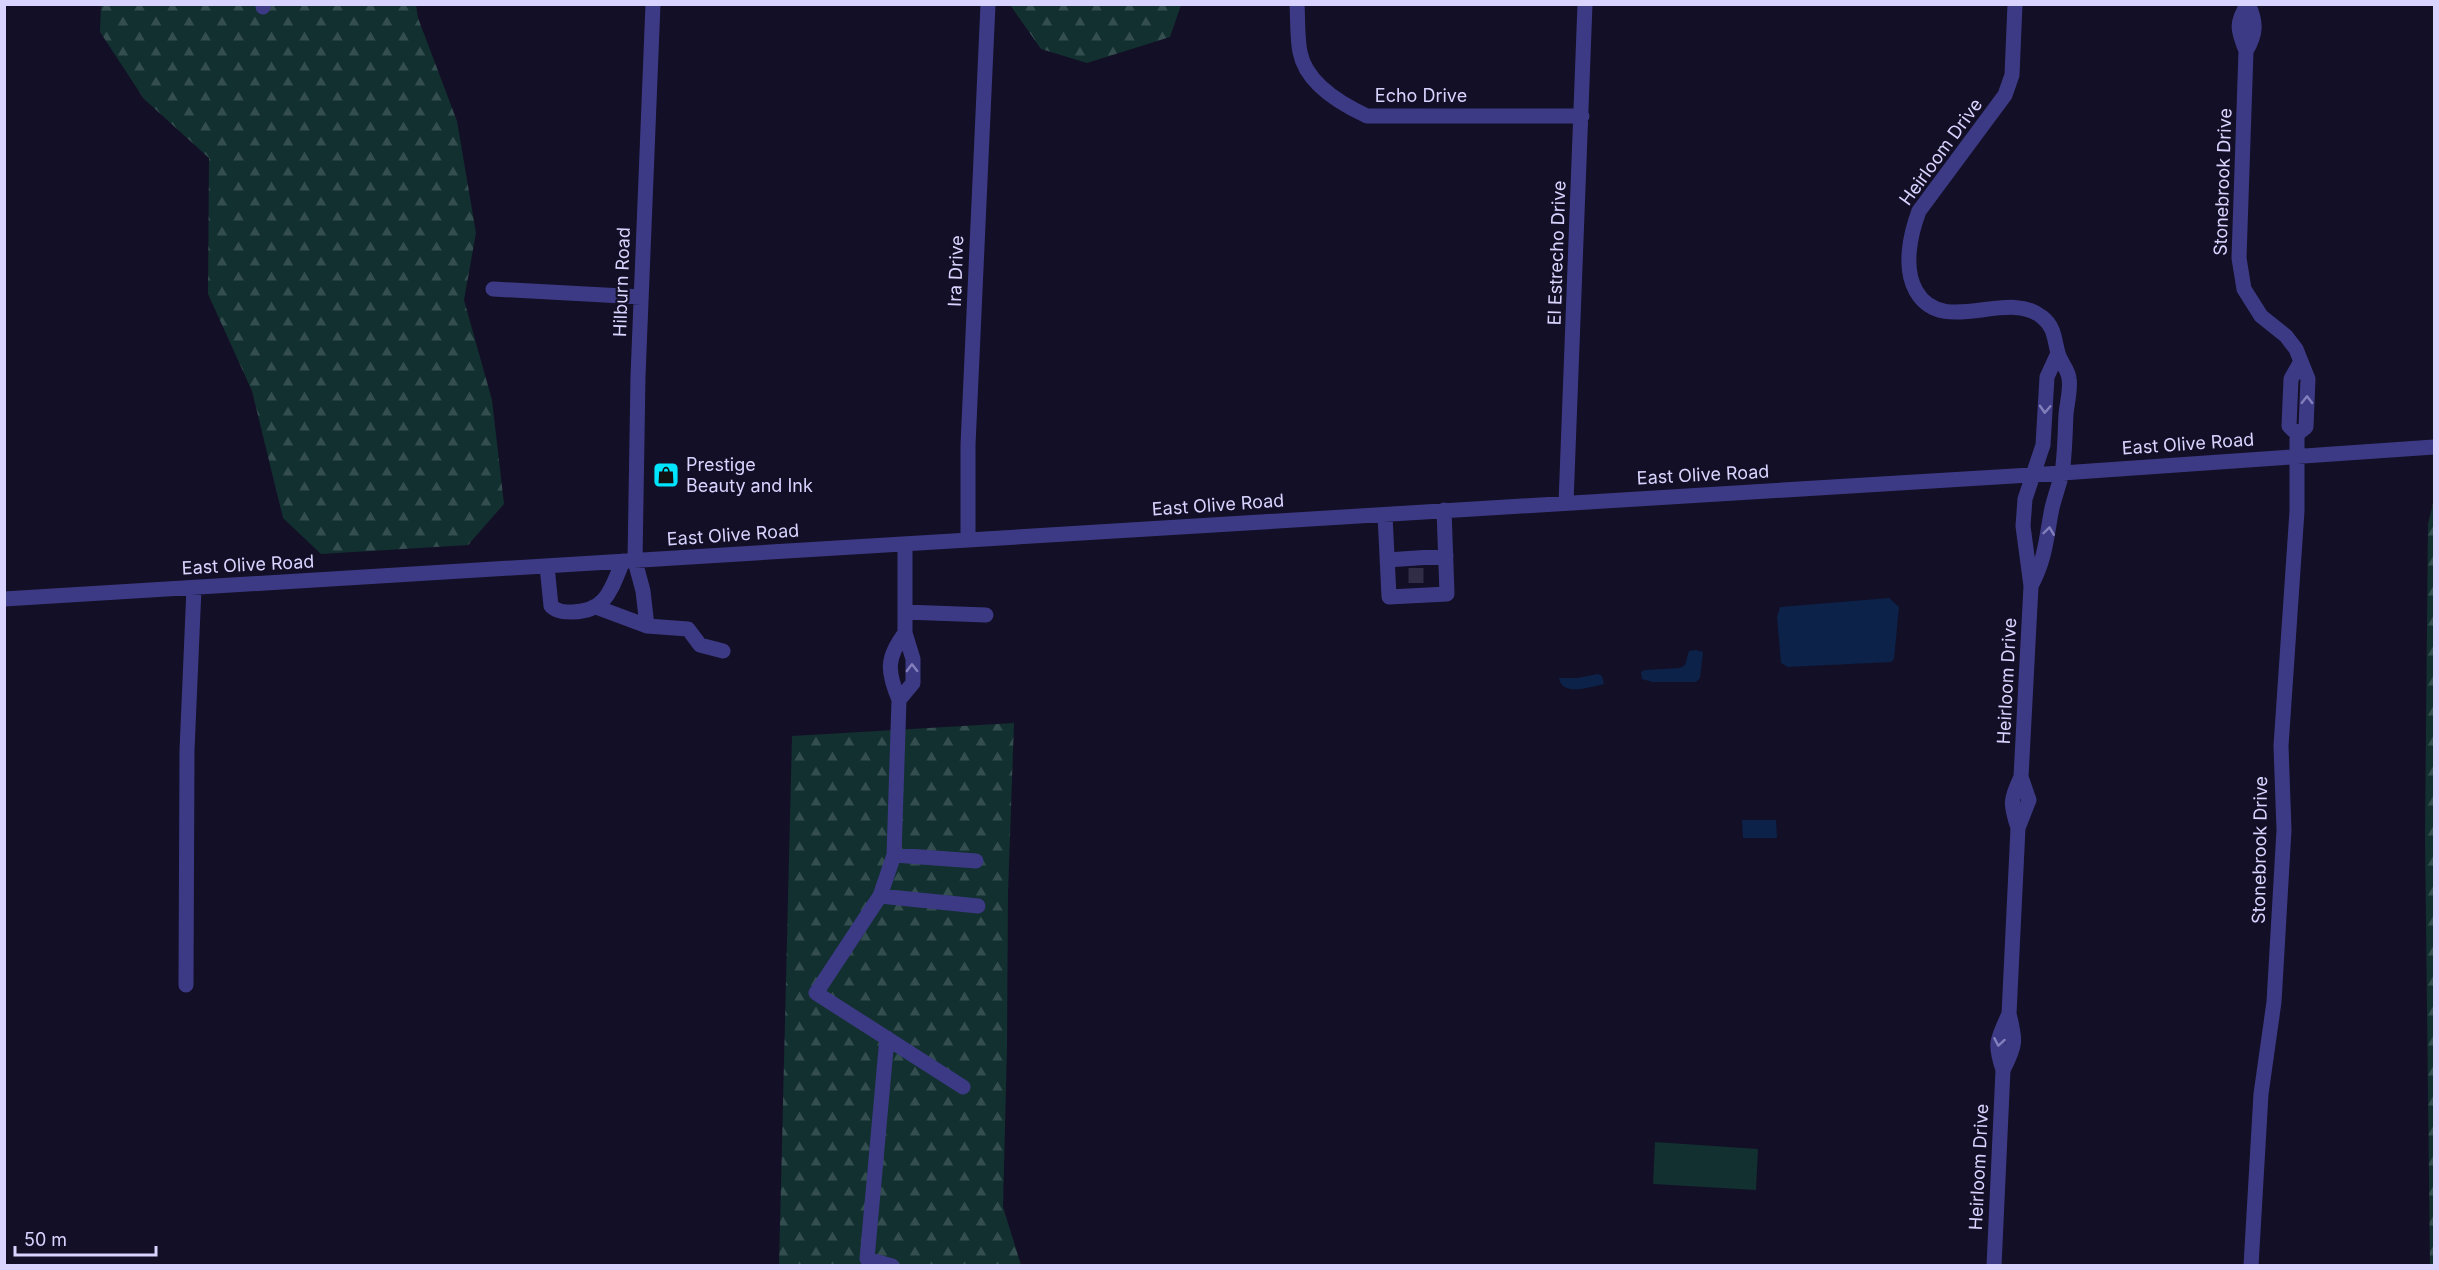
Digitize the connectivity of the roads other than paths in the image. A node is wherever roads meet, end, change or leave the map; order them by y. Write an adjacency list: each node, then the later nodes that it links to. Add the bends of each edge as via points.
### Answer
1 (653, 4): 9 (street, Hilburn Road)
2 (988, 4): 18 (street, Ira Drive, via 968,445)
3 (1297, 4): 7 (street, Echo Drive, via 1300,54 1311,75 1345,106 1367,116)
4 (1585, 4): 7 (street, El Estrecho Drive)
5 (2015, 4): 10 (street, Heirloom Drive, via 2012,75 2005,95 1918,211 1912,230 1909,271 1919,296 1944,311 2020,308 2043,317 2052,327)
6 (2246, 51): 12 (street, Stonebrook Drive, via 2239,258 2244,289 2261,316 2296,349 2300,363 2291,378 2289,426 2297,434)
7 (1582, 116): 15 (street, El Estrecho Drive)
8 (493, 290): 9 (street)
9 (641, 297): 22 (street, Hilburn Road)
10 (2058, 353): 13 (street, Heirloom Drive, via 2069,378); 14 (street, Heirloom Drive, one-way to 14, via 2047,377 2043,445)
11 (2434, 447): 12 (street, East Olive Road)
12 (2296, 456): 13 (street, East Olive Road); 44 (street, Stonebrook Drive, via 2297,511 2281,746 2282,853 2274,1002 2261,1094)
13 (2062, 473): 14 (street, East Olive Road); 25 (street, Heirloom Drive, one-way to 13, via 2046,552)
14 (2033, 474): 15 (street, East Olive Road); 25 (street, Heirloom Drive, via 2025,499 2024,526)
15 (1566, 503): 16 (street, East Olive Road)
16 (1444, 510): 17 (street, East Olive Road); 20 (street)
17 (1385, 515): 18 (street, East Olive Road); 21 (street)
18 (968, 540): 19 (street, East Olive Road)
19 (905, 544): 22 (street, East Olive Road); 29 (street)
20 (1446, 556): 24 (street); 24 (street, via 1447,594)
21 (1387, 560): 24 (street); 24 (street, via 1389,597)
22 (629, 561): 23 (street, East Olive Road); 28 (street); 31 (street, via 643,591)
23 (547, 566): 26 (street, East Olive Road); 28 (street, via 549,601 555,610 588,611)
24 (1416, 576)
25 (2031, 586): 43 (street, Heirloom Drive, via 2021,777 2011,798 2018,828 2009,1014 1997,1051 2003,1070)
26 (194, 588): 27 (street, East Olive Road); 39 (street, via 187,750)
27 (4, 599)
28 (596, 607): 31 (street)
29 (905, 612): 30 (street); 32 (street)
30 (986, 615)
31 (647, 626): 33 (street, via 688,629 700,645)
32 (905, 633): 34 (street, via 893,649 890,678); 34 (street, one-way to 32, via 913,683)
33 (723, 651)
34 (898, 700): 35 (street)
35 (894, 855): 36 (street); 37 (street)
36 (976, 861)
37 (880, 896): 38 (street); 40 (street, via 816,993)
38 (978, 906)
39 (186, 986)
40 (887, 1038): 41 (street); 42 (street, via 867,1259)
41 (963, 1087)
42 (892, 1266)
43 (1994, 1266)
44 (2251, 1266)

